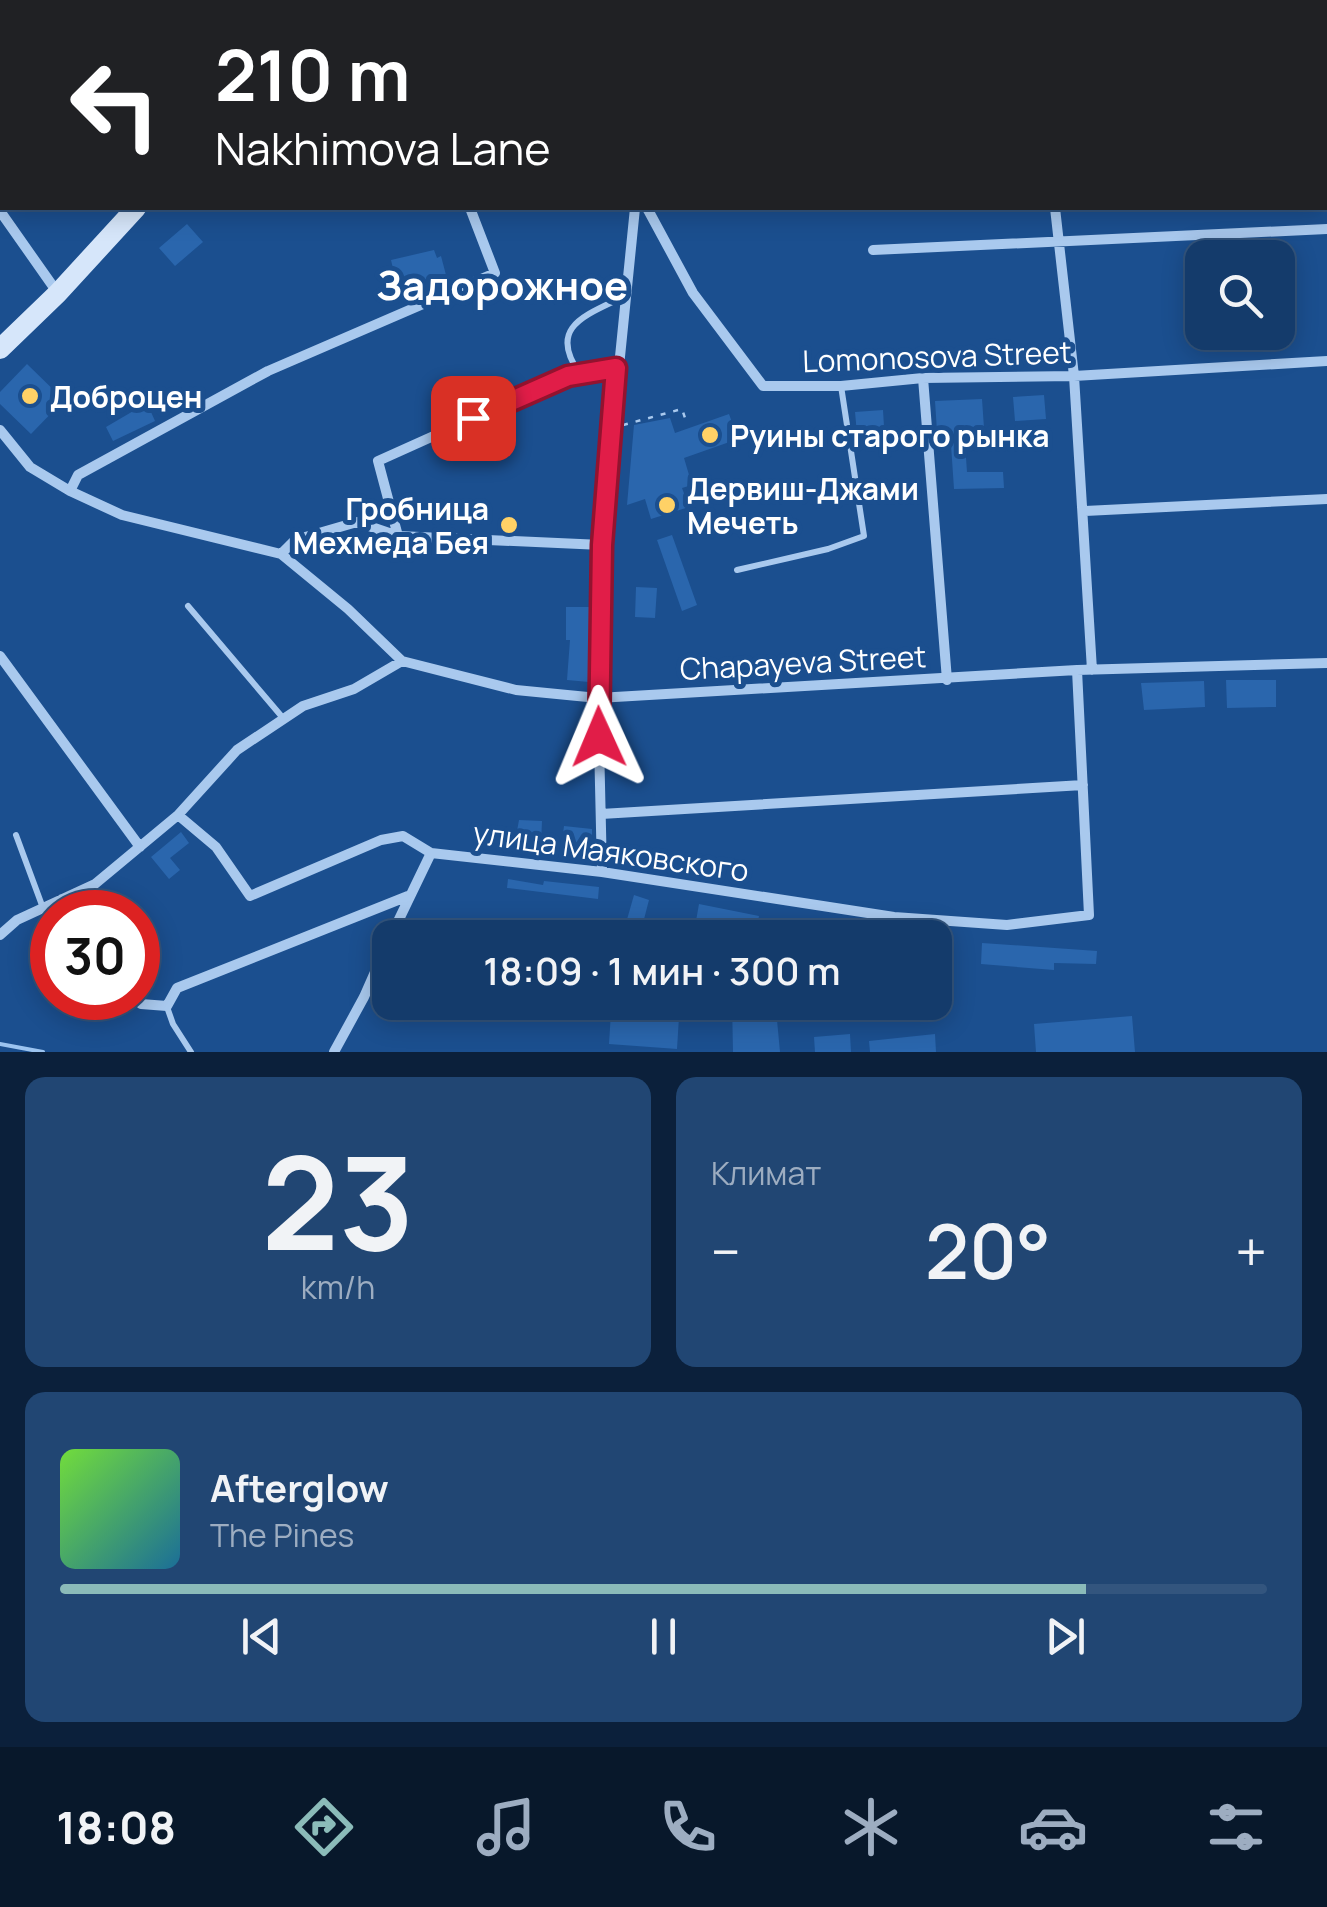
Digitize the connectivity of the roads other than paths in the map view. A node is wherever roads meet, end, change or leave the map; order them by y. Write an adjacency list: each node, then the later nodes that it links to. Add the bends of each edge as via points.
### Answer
1 (134, 210): 10 (main road)
2 (471, 210): 20 (street, via 495,274 268,371 78,475)
3 (634, 210): 11 (street)
4 (648, 210): 18 (street, Lomonosova Street, via 693,294 763,386)
5 (1055, 210): 8 (street)
6 (0, 212): 10 (street)
7 (1327, 229): 8 (street)
8 (1058, 242): 9 (street); 16 (street)
9 (873, 250)
10 (58, 293): 12 (main road)
11 (625, 296): 14 (street); 15 (lane, via 570,328 568,357)
12 (0, 349)
13 (1327, 362): 16 (street, Lomonosova Street)
14 (616, 368): 15 (street); 24 (street)
15 (580, 374): 23 (street, via 378,461)
16 (1074, 376): 17 (street, Lomonosova Street); 22 (street)
17 (922, 378): 18 (street, Lomonosova Street); 33 (street)
18 (842, 386): 26 (lane, via 864,536)
19 (0, 430): 20 (street, Chapayeva Street, via 30,466)
20 (70, 492): 25 (street, Chapayeva Street, via 122,515)
21 (1327, 499): 22 (street)
22 (1085, 511): 32 (street)
23 (398, 536): 24 (street); 25 (street, via 357,522 295,540)
24 (602, 545): 34 (street)
25 (281, 554): 29 (street, Chapayeva Street)
26 (738, 570)
27 (188, 606): 35 (lane)
28 (0, 656): 40 (street)
29 (402, 661): 34 (street, Chapayeva Street, via 516,690); 35 (street)
30 (1327, 663): 32 (street, Chapayeva Street)
31 (1077, 670): 32 (street, Chapayeva Street); 33 (street, Chapayeva Street); 36 (street)
32 (1092, 670)
33 (947, 680): 34 (street, Chapayeva Street)
34 (598, 698): 37 (street)
35 (284, 719): 38 (street, via 238,750)
36 (1083, 784): 37 (street); 42 (street, улица Маяковского, via 1090,914 1007,925 894,917)
37 (601, 814): 42 (street)
38 (178, 815): 40 (street); 41 (street, улица Маяковского, via 216,847 250,896 381,840 403,836)
39 (16, 836): 43 (lane)
40 (140, 847): 44 (street)
41 (430, 853): 42 (street, улица Маяковского); 45 (street)
42 (602, 872)
43 (36, 890)
44 (82, 890)
45 (408, 896): 47 (street); 51 (street, via 177,988)
46 (30, 914): 48 (street)
47 (398, 920)
48 (0, 935)
49 (372, 979): 53 (street)
50 (160, 1005): 51 (street)
51 (167, 1006): 52 (lane)
52 (191, 1052)
53 (334, 1052)

